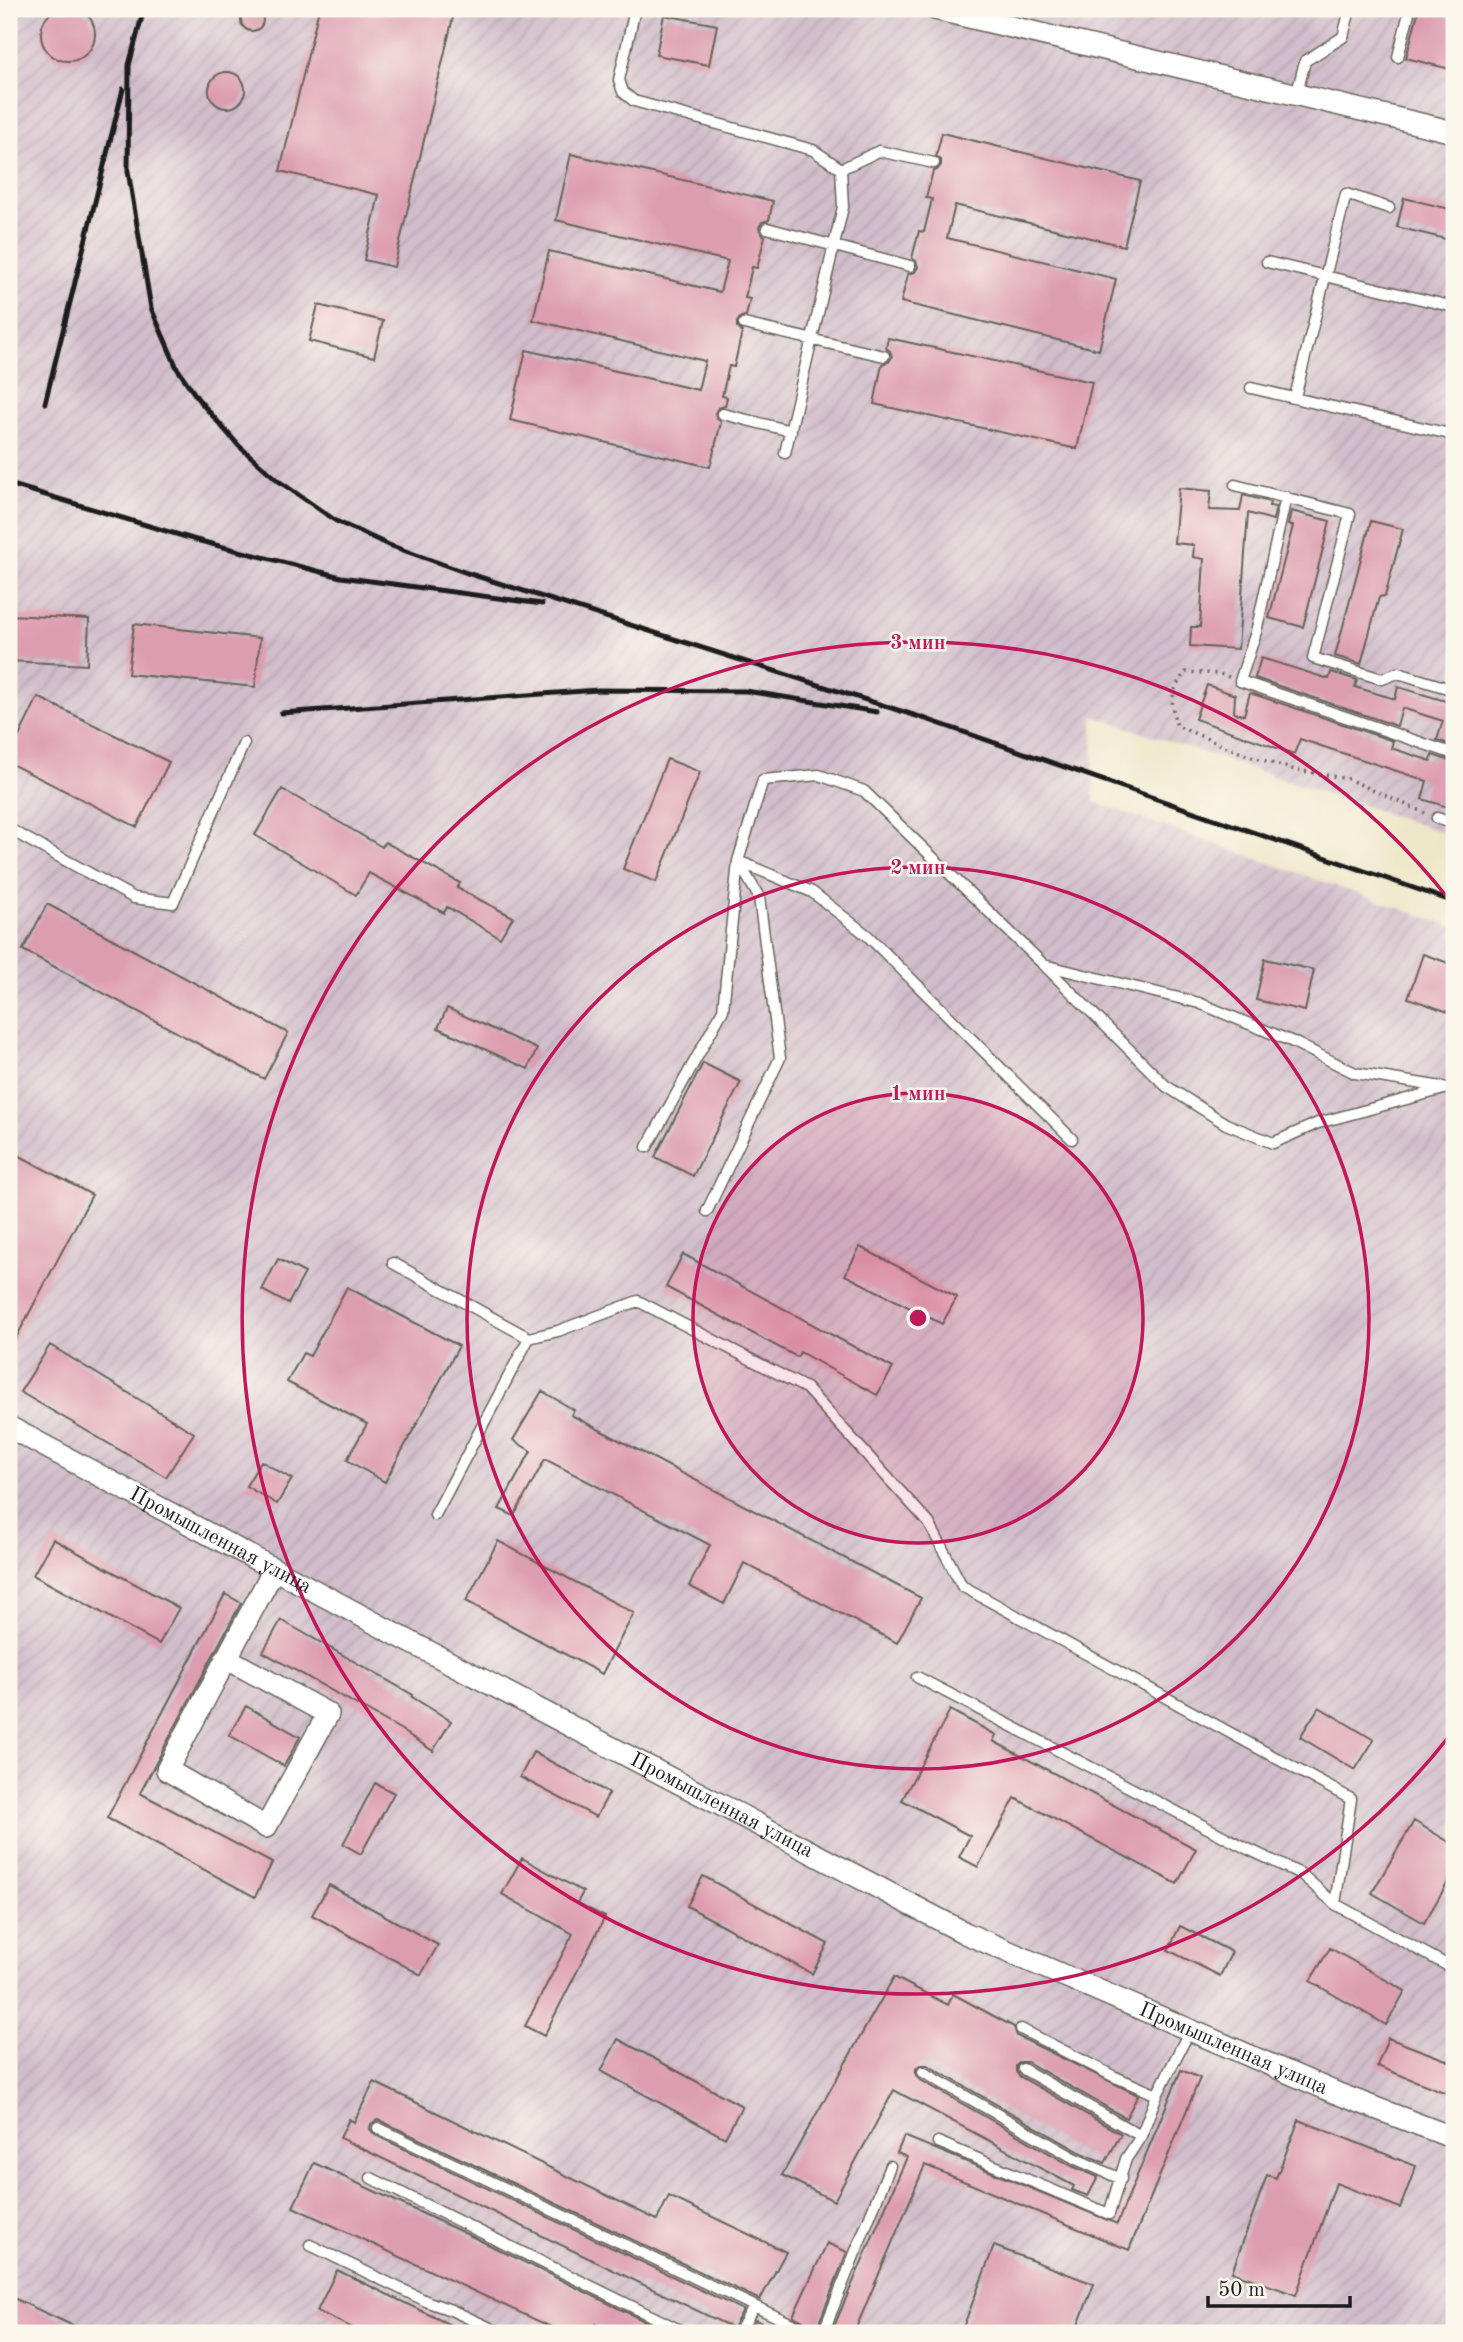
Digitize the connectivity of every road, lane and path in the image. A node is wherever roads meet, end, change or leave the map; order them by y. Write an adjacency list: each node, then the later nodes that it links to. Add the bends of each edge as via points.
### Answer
1 (635, 9): 9 (lane, via 619,80 628,97 813,149)
2 (935, 9): 6 (street)
3 (1350, 9): 6 (lane, via 1343,37 1305,61)
4 (1410, 9): 5 (lane)
5 (1398, 57)
6 (1297, 93): 7 (street)
7 (1454, 132)
8 (934, 163): 9 (lane, via 879,151)
9 (841, 169): 12 (lane, via 843,207)
10 (1389, 208): 15 (lane, via 1346,194)
11 (767, 228): 12 (lane)
12 (834, 245): 14 (lane); 18 (lane)
13 (1267, 262): 15 (lane)
14 (910, 266)
15 (1326, 276): 16 (lane); 21 (lane)
16 (1454, 307)
17 (744, 324): 18 (lane)
18 (812, 339): 19 (lane); 23 (lane)
19 (884, 356)
20 (1251, 388): 21 (lane)
21 (1295, 397): 24 (lane)
22 (723, 414): 23 (lane)
23 (791, 431): 25 (lane)
24 (1454, 435)
25 (785, 453)
26 (1236, 485): 27 (lane)
27 (1286, 497): 28 (lane, via 1256,632); 29 (lane, via 1350,514 1313,657 1382,679 1398,673)
28 (1240, 681): 31 (lane); 32 (path, via 1220,674 1186,672 1175,685 1171,711 1177,726 1246,755 1348,779)
29 (1454, 690)
30 (244, 743): 34 (lane, via 173,903 134,898)
31 (1454, 754)
32 (1437, 818): 33 (lane)
33 (1454, 824)
34 (9, 829)
35 (738, 861): 36 (lane, via 763,780 819,775 864,791); 38 (lane, via 812,892 868,936); 39 (lane, via 723,1010); 40 (lane, via 759,897 780,1058)
36 (1044, 965): 37 (lane, via 1199,1003 1354,1073); 37 (lane, via 1166,1086 1226,1124 1273,1143 1318,1123)
37 (1452, 1088)
38 (1072, 1139)
39 (647, 1147)
40 (707, 1211)
41 (393, 1263): 42 (lane)
42 (529, 1338): 44 (lane); 48 (lane, via 638,1301 806,1388 929,1523 962,1586 1351,1798)
43 (9, 1427): 45 (street, Промышленная улица)
44 (435, 1515)
45 (274, 1569): 46 (street); 51 (street, Промышленная улица, via 965,1933)
46 (226, 1658): 46 (street, via 167,1770 265,1827 328,1714)
47 (917, 1677): 48 (lane, via 1301,1874)
48 (1335, 1904): 49 (lane)
49 (1454, 1969)
50 (1021, 2029): 54 (lane)
51 (1190, 2030): 54 (lane); 57 (street, Промышленная улица)
52 (1023, 2069): 56 (lane)
53 (923, 2072): 61 (lane, via 1076,2159)
54 (1157, 2095): 56 (lane)
55 (378, 2128): 63 (lane)
56 (1141, 2136): 61 (lane, via 1126,2159)
57 (1454, 2138)
58 (938, 2142): 61 (lane, via 1109,2214)
59 (890, 2166): 68 (lane)
60 (371, 2178): 65 (lane)
61 (1121, 2179)
62 (310, 2245): 64 (lane)
63 (754, 2305): 66 (lane); 67 (lane)
64 (501, 2333)
65 (685, 2333)
66 (739, 2333)
67 (811, 2333)
68 (823, 2333)

